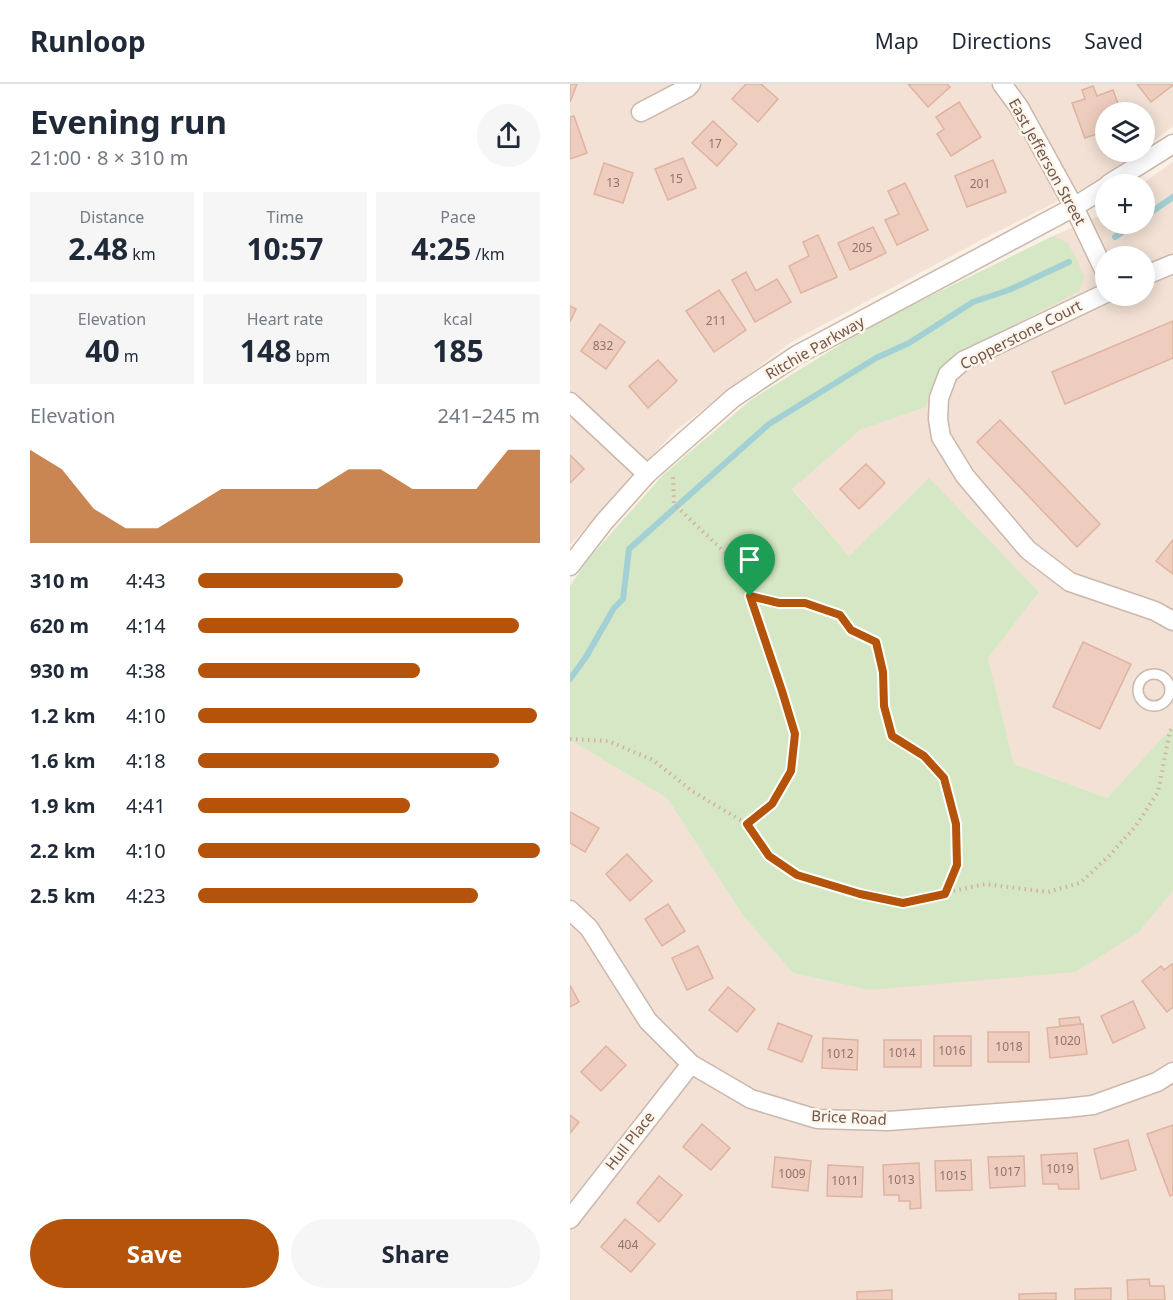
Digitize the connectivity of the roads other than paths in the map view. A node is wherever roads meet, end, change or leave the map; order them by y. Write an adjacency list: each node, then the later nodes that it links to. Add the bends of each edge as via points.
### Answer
1 (691, 84): 3 (street)
2 (1002, 84): 7 (street, East Jefferson Street, via 1019,107)
3 (641, 111)
4 (1173, 144): 5 (street)
5 (1125, 174)
6 (1095, 194): 7 (street, Ritchie Parkway)
7 (1074, 207): 8 (street, East Jefferson Street); 13 (street, Ritchie Parkway, via 797,355 734,398)
8 (1095, 251)
9 (1173, 264): 10 (street)
10 (1155, 271)
11 (1095, 298): 15 (street, Copperstone Court, via 963,361 948,374 939,398 941,437 965,476 1028,550 1070,582)
12 (570, 402): 13 (street)
13 (646, 474): 14 (street, Ritchie Parkway)
14 (570, 566)
15 (1173, 621)
16 (570, 910): 17 (street, Brice Road, via 589,928 648,1021)
17 (691, 1064): 18 (street, Brice Road, via 751,1099 816,1119 876,1120 1093,1105 1157,1082); 19 (street, Hull Place)
18 (1173, 1072)
19 (570, 1219)

